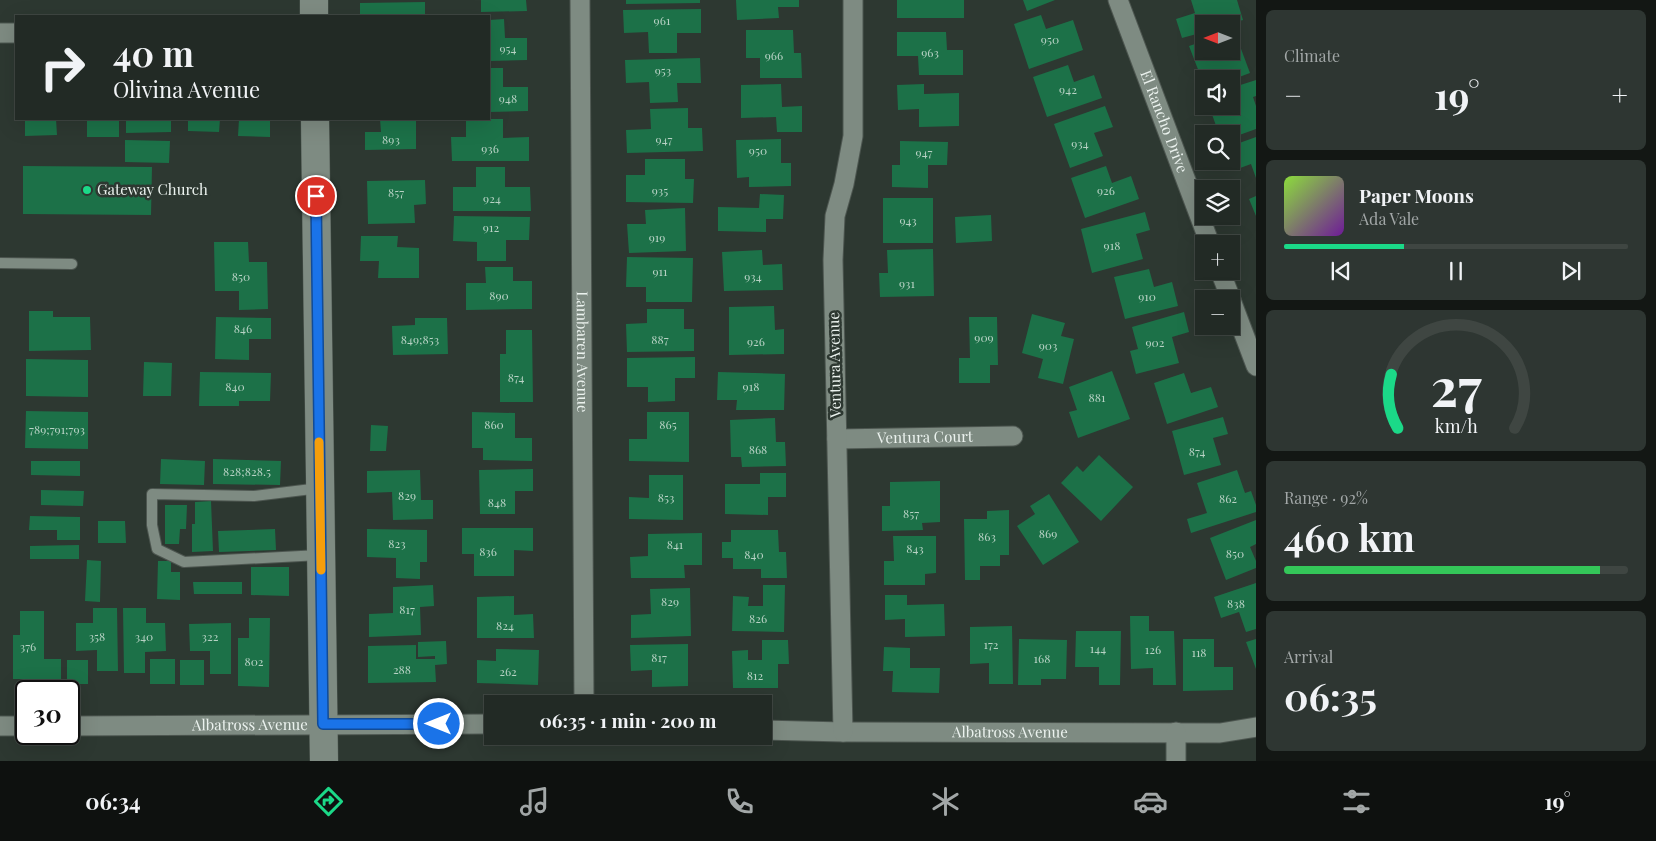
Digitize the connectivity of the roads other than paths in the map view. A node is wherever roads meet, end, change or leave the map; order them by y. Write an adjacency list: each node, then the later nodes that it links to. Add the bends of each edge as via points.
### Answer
1 (314, 0): 5 (street)
2 (580, 0): 18 (street, Lambaren Avenue)
3 (853, 0): 15 (street, Ventura Avenue, via 853,136 835,216 833,260)
4 (1118, 0): 9 (street, El Rancho Drive)
5 (314, 15)
6 (15, 32): 7 (street)
7 (0, 33)
8 (315, 120): 16 (street)
9 (1207, 235)
10 (0, 263): 11 (lane)
11 (72, 264)
12 (1240, 323): 13 (street)
13 (1256, 366)
14 (1013, 436): 15 (street, Ventura Court)
15 (837, 439): 26 (street, Ventura Avenue)
16 (320, 488): 17 (street); 17 (lane, via 254,496 152,494 152,525 157,548 184,562)
17 (321, 555): 19 (street)
18 (584, 695)
19 (323, 724): 20 (street, Albatross Avenue); 23 (street, Albatross Avenue); 28 (street)
20 (484, 724)
21 (0, 726): 22 (street)
22 (15, 726)
23 (80, 726)
24 (1256, 727): 27 (street, Albatross Avenue, via 1220,733)
25 (772, 730): 26 (street, Albatross Avenue)
26 (843, 732): 27 (street, Albatross Avenue)
27 (1176, 732): 29 (street)
28 (324, 761)
29 (1176, 761)

